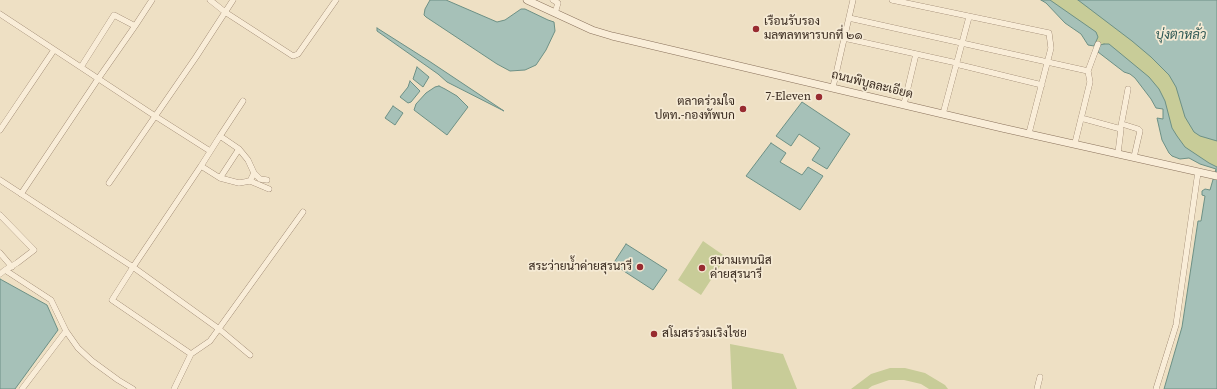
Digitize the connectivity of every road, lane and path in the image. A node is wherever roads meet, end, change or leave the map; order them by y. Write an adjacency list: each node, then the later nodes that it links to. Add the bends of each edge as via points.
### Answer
1 (152, 0): 14 (street)
2 (210, 0): 9 (street)
3 (233, 0): 9 (street)
4 (336, 0): 9 (street, via 298,54 293,56)
5 (529, 0): 11 (street, ถนนพิบูลละเอียด)
6 (553, 0): 11 (street, via 558,3)
7 (853, 0): 13 (street)
8 (892, 0): 12 (street)
9 (225, 12): 31 (street)
10 (0, 14): 18 (street)
11 (555, 14): 26 (street, ถนนพิบูลละเอียด, via 599,33)
12 (969, 16): 16 (street); 20 (street, via 1049,33 1051,48)
13 (848, 18): 15 (street); 16 (street)
14 (135, 26): 22 (street, via 114,15); 24 (street)
15 (844, 38): 19 (street); 26 (street)
16 (962, 43): 20 (street); 21 (street)
17 (1098, 44): 23 (street)
18 (54, 50): 22 (street); 34 (street)
19 (916, 54): 21 (street); 29 (street)
20 (1047, 62): 23 (street); 25 (street)
21 (957, 63): 25 (street); 30 (street)
22 (81, 67): 24 (street)
23 (1088, 71): 32 (street, via 1090,82)
24 (98, 79): 31 (street); 52 (street)
25 (1042, 85): 35 (street)
26 (833, 87): 29 (street, ถนนพิบูลละเอียด)
27 (1128, 89): 33 (street)
28 (243, 101): 36 (street)
29 (904, 104): 30 (street, ถนนพิบูลละเอียด)
30 (943, 114): 35 (street, ถนนพิบูลละเอียด)
31 (155, 116): 39 (street); 50 (street)
32 (1081, 118): 33 (street); 37 (street)
33 (1121, 126): 40 (street); 41 (street, via 1140,131)
34 (0, 130)
35 (1029, 133): 37 (street, ถนนพิบูลละเอียด)
36 (220, 136): 38 (street); 39 (street)
37 (1075, 143): 40 (street, ถนนพิบูลละเอียด)
38 (238, 149): 44 (street, via 248,160); 46 (street)
39 (210, 151): 42 (street)
40 (1118, 153): 41 (street, ถนนพิบูลละเอียด)
41 (1134, 157): 43 (street, ถนนพิบูลละเอียด)
42 (201, 166): 46 (street); 57 (street)
43 (1198, 172): 45 (street, ถนนพิบูลละเอียด); 69 (street, via 1176,325)
44 (254, 173): 48 (street, via 260,179); 49 (street)
45 (1215, 176)
46 (220, 178): 49 (street, via 239,183)
47 (0, 180): 52 (street)
48 (267, 180)
49 (250, 181): 51 (street)
50 (109, 183)
51 (269, 189)
52 (21, 194): 57 (street)
53 (303, 212): 60 (street)
54 (0, 215): 56 (street, via 34,250)
55 (0, 253): 56 (street)
56 (12, 266): 58 (street)
57 (133, 266): 60 (street); 62 (street, via 112,300)
58 (6, 270): 59 (street); 61 (street, via 51,300)
59 (0, 274)
60 (219, 329): 62 (street, via 210,341); 63 (street)
61 (66, 331): 65 (street); 66 (street, via 78,348 92,361)
62 (192, 354): 67 (street)
63 (250, 355)
64 (1040, 377): 68 (street)
65 (22, 389)
66 (133, 389)
67 (174, 389)
68 (1037, 389)
69 (1156, 389)

